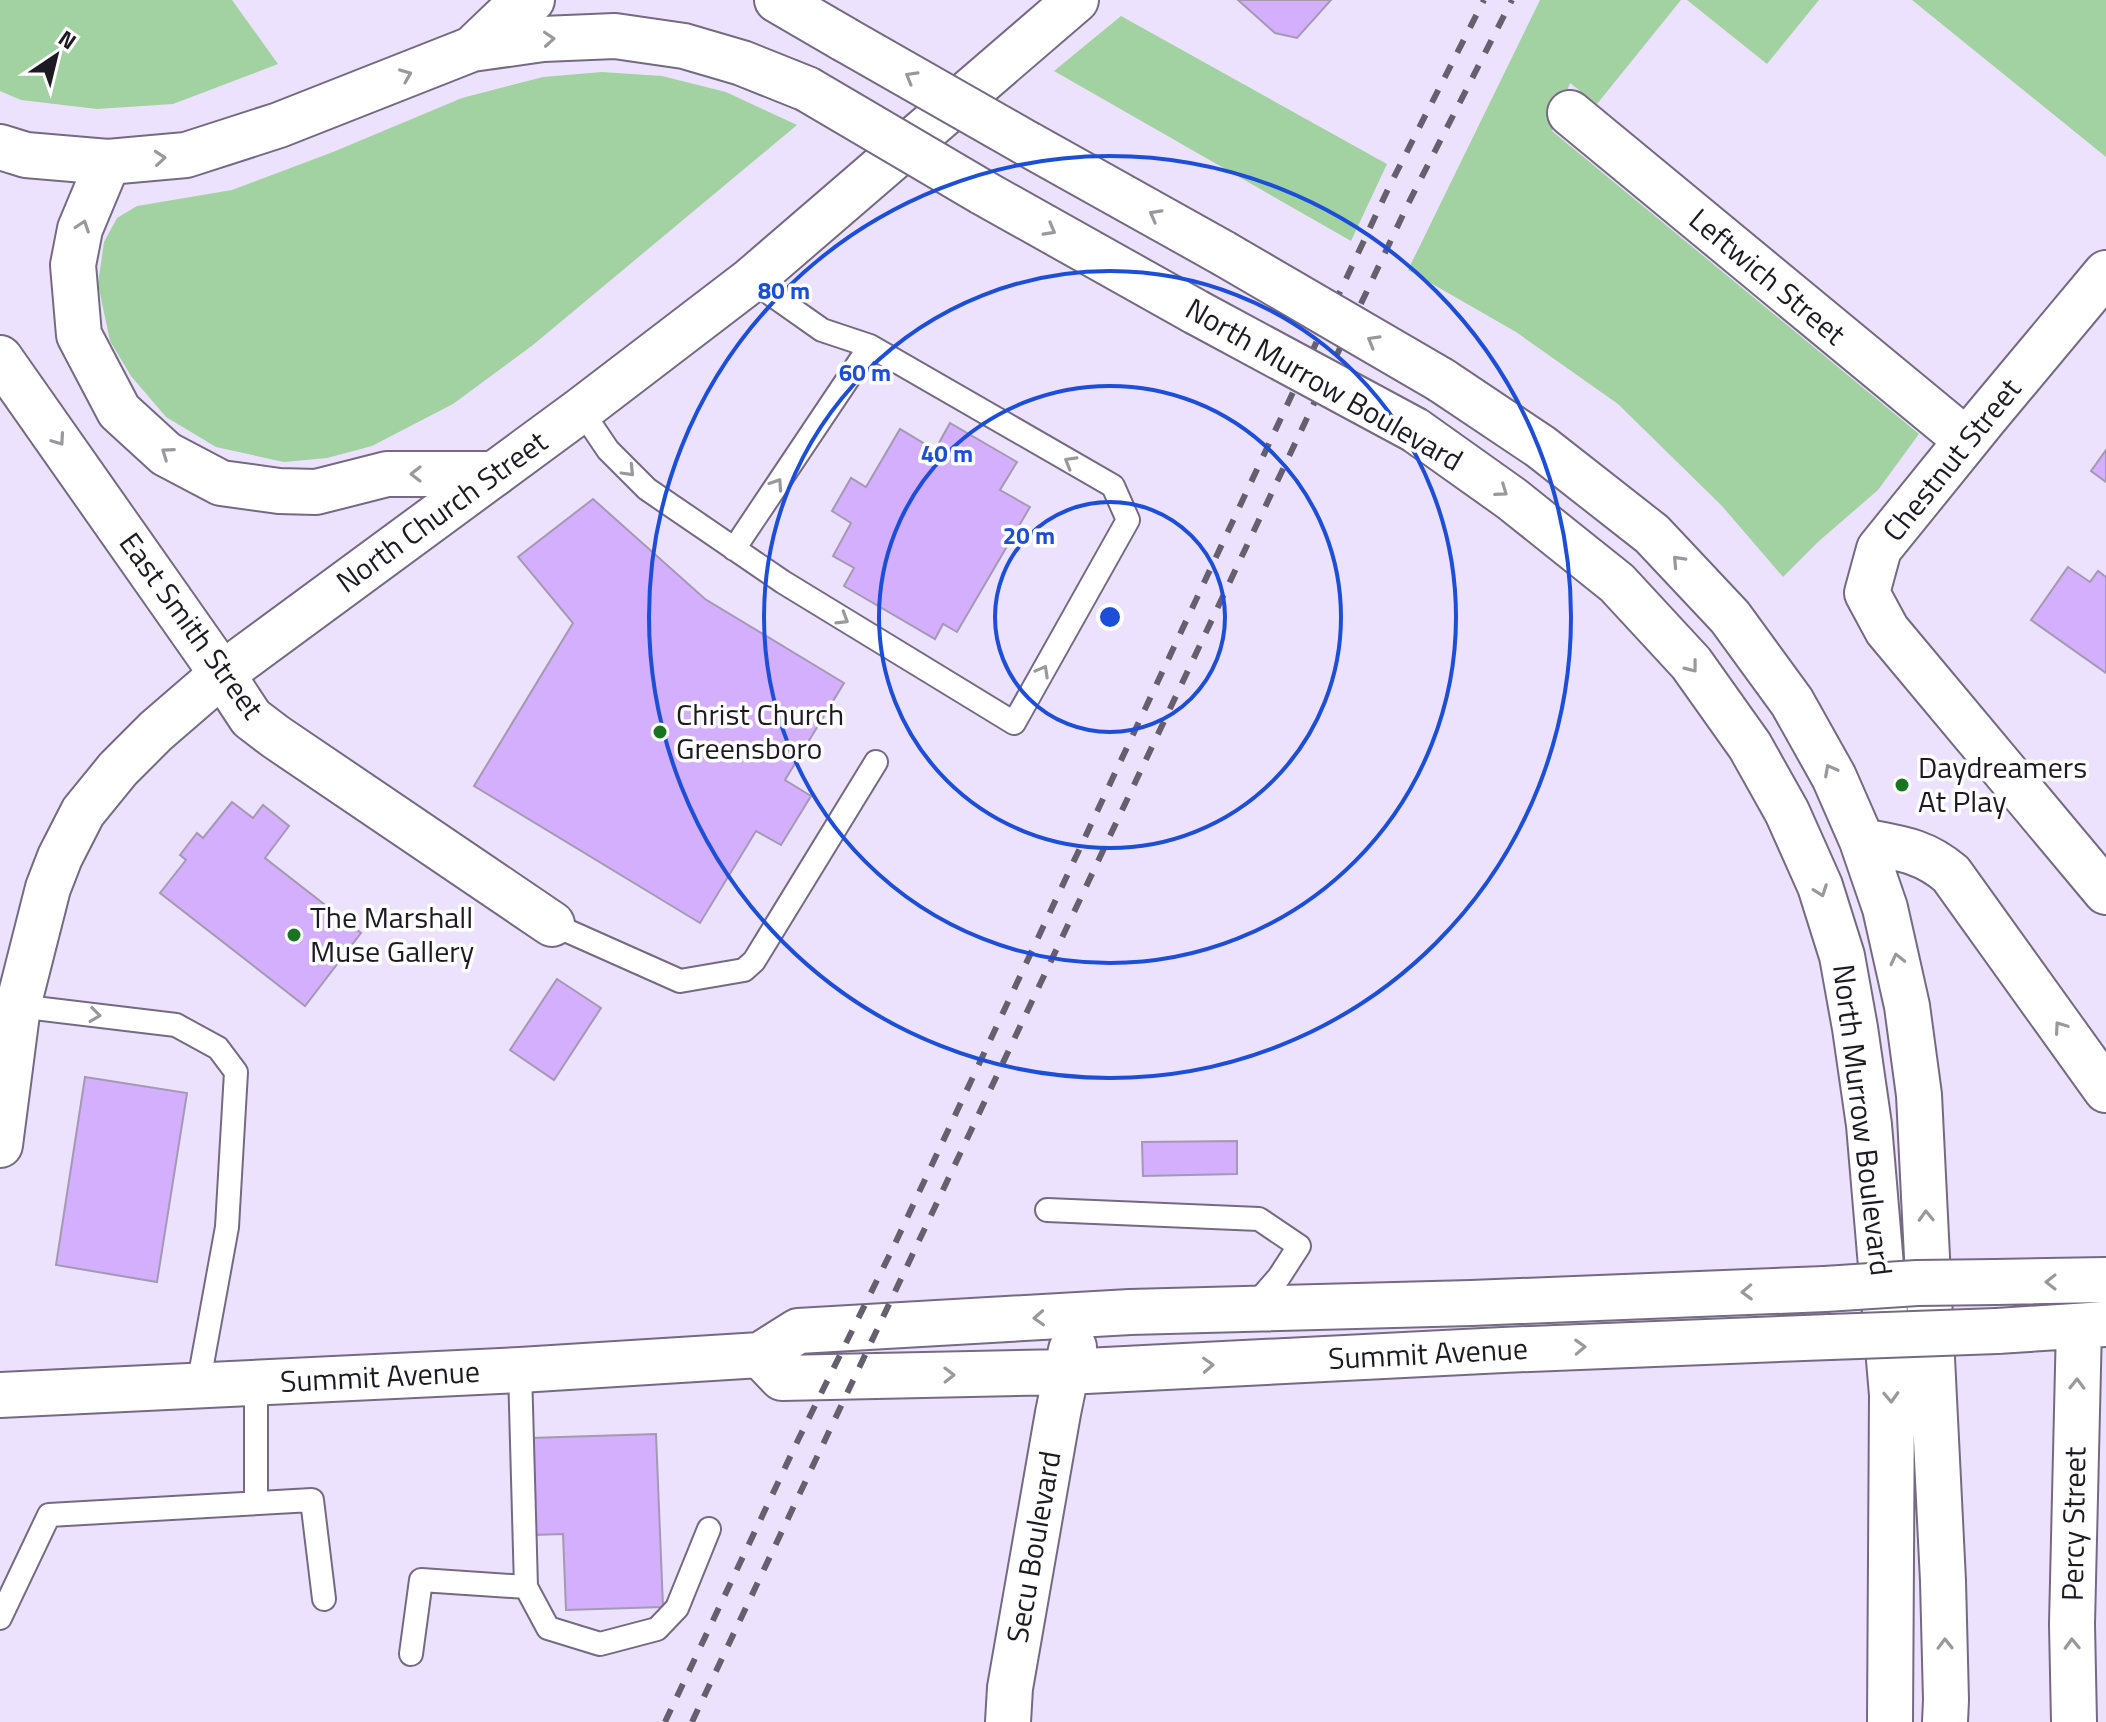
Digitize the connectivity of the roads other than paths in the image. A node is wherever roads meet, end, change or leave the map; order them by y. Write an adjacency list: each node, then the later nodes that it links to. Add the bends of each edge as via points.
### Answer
1 (532, 0): 4 (main road, via 518,5)
2 (777, 0): 18 (main road, North Murrow Boulevard, one-way to 2, bridge, via 1792,702 1730,617 1652,534 1541,447 1441,380)
3 (1076, 0): 9 (main road, North Church Street)
4 (472, 49): 7 (main road, one-way to 4, via 186,155 279,125); 43 (main road, North Murrow Boulevard, one-way to 43, bridge, via 615,36 684,46 807,89 982,192 1415,430 1617,583 1691,663 1750,746 1787,812 1820,886 1842,956 1869,1125 1892,1395)
5 (1570, 113): 13 (main road, Leftwich Street)
6 (0, 147): 7 (main road, via 26,155)
7 (108, 162): 14 (main road, one-way to 7, via 387,474 316,492 279,491 221,483 166,454 119,411 79,335 73,265 80,229)
8 (2106, 273): 13 (main road, Chestnut Street)
9 (751, 280): 10 (lane, via 822,330); 12 (main road, North Church Street)
10 (870, 346): 15 (lane, one-way to 10); 15 (lane, one-way to 10, via 1014,723 1128,520 1113,486)
11 (0, 358): 16 (main road, East Smith Street, one-way to 16)
12 (581, 410): 14 (main road, North Church Street); 15 (lane, one-way to 15, via 608,450 647,489)
13 (1966, 440): 19 (main road, Chestnut Street, via 1879,549 1867,593 1887,630)
14 (494, 474): 16 (main road, North Church Street)
15 (734, 549)
16 (222, 674): 20 (main road, East Smith Street, via 251,718 276,737); 21 (main road, North Church Street, via 137,750 83,812 48,888)
17 (876, 762): 20 (lane, via 744,970 680,981)
18 (1862, 841): 22 (main road, one-way to 18, via 1951,874 1935,860 1906,849); 44 (main road, North Murrow Boulevard, one-way to 18, via 1919,1095 1907,1006)
19 (2106, 892)
20 (552, 924)
21 (9, 1005): 23 (main road, North Church Street); 34 (lane, one-way to 34, via 176,1025 218,1048 236,1072 227,1227)
22 (2106, 1090)
23 (3, 1097): 24 (main road, North Church Street)
24 (0, 1145)
25 (1047, 1210): 28 (lane, via 1259,1219 1299,1246)
26 (2106, 1280): 27 (main road, Summit Avenue, one-way to 27, bridge)
27 (1471, 1303): 28 (main road, Summit Avenue); 32 (main road, via 1383,1328 1095,1339 1071,1350)
28 (1250, 1309): 30 (main road, Summit Avenue, one-way to 30, via 798,1331)
29 (2093, 1325): 32 (main road, Summit Avenue, one-way to 29, bridge); 45 (main road, Percy Street, one-way to 29, via 2072,1608)
30 (760, 1355): 31 (main road, Summit Avenue); 32 (main road, Summit Avenue, one-way to 32, via 782,1378)
31 (520, 1370): 33 (main road, Summit Avenue); 38 (lane)
32 (1066, 1372): 42 (main road, Secu Boulevard)
33 (256, 1383): 34 (main road, Summit Avenue); 36 (lane)
34 (198, 1386): 35 (main road, Summit Avenue)
35 (0, 1395)
36 (256, 1503): 39 (lane, via 312,1500); 40 (lane, via 49,1515)
37 (709, 1529): 38 (lane, via 677,1608 657,1629 600,1644 548,1628)
38 (526, 1587): 41 (lane, via 421,1580)
39 (324, 1599)
40 (0, 1618)
41 (411, 1654)
42 (1008, 1722)
43 (1890, 1722)
44 (1945, 1722)
45 (2074, 1722)

